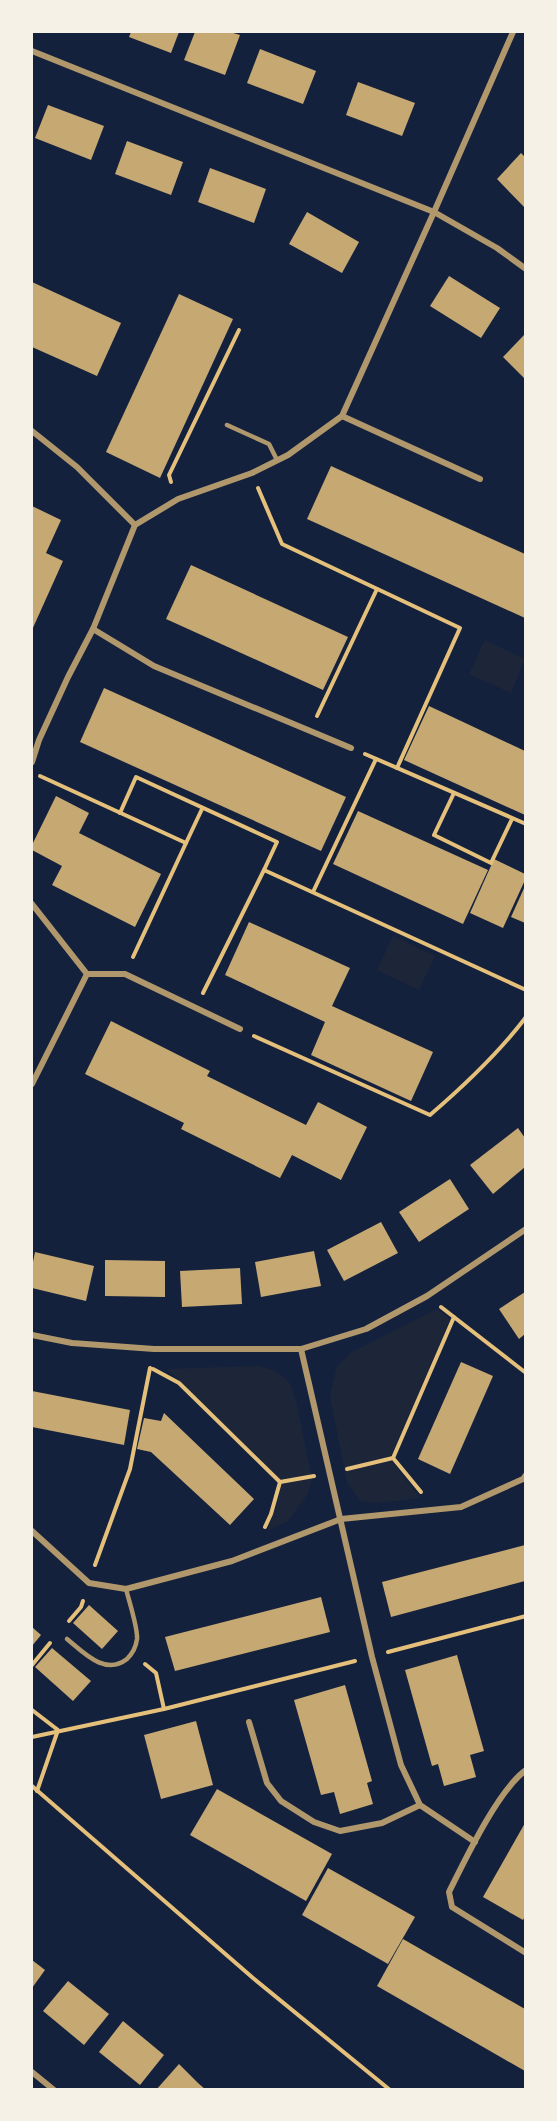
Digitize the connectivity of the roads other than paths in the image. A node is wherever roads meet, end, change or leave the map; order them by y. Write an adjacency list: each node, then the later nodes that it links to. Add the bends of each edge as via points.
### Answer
1 (513, 32): 3 (street)
2 (32, 51): 3 (street)
3 (434, 212): 4 (street); 5 (street)
4 (525, 269)
5 (342, 416): 8 (street); 9 (street)
6 (227, 425): 8 (lane, via 269,444)
7 (32, 431): 10 (street, via 77,467)
8 (278, 460): 10 (street, via 178,499)
9 (480, 479)
10 (135, 525): 11 (street)
11 (93, 629): 12 (street, via 154,666); 13 (street)
12 (351, 748)
13 (32, 762)
14 (32, 904): 15 (street)
15 (87, 974): 16 (street, via 125,974); 17 (street)
16 (240, 1029)
17 (32, 1084)
18 (525, 1229): 20 (street, via 428,1296 366,1329)
19 (32, 1335): 20 (street, via 72,1343 154,1349)
20 (301, 1349): 22 (street)
21 (525, 1475): 22 (street, via 461,1508)
22 (341, 1519): 24 (street, via 232,1561); 28 (street, via 401,1765)
23 (32, 1531): 24 (street, via 89,1583)
24 (126, 1589): 25 (lane, via 137,1639 132,1654 120,1664 107,1666 94,1661)
25 (67, 1639)
26 (249, 1722): 28 (street, via 267,1783 281,1801 314,1822 340,1831 382,1823)
27 (525, 1770): 29 (street, via 508,1788)
28 (420, 1805): 29 (street)
29 (475, 1842): 30 (street, via 448,1892 452,1907)
30 (525, 1953)
31 (32, 2072): 32 (street)
32 (54, 2090)

